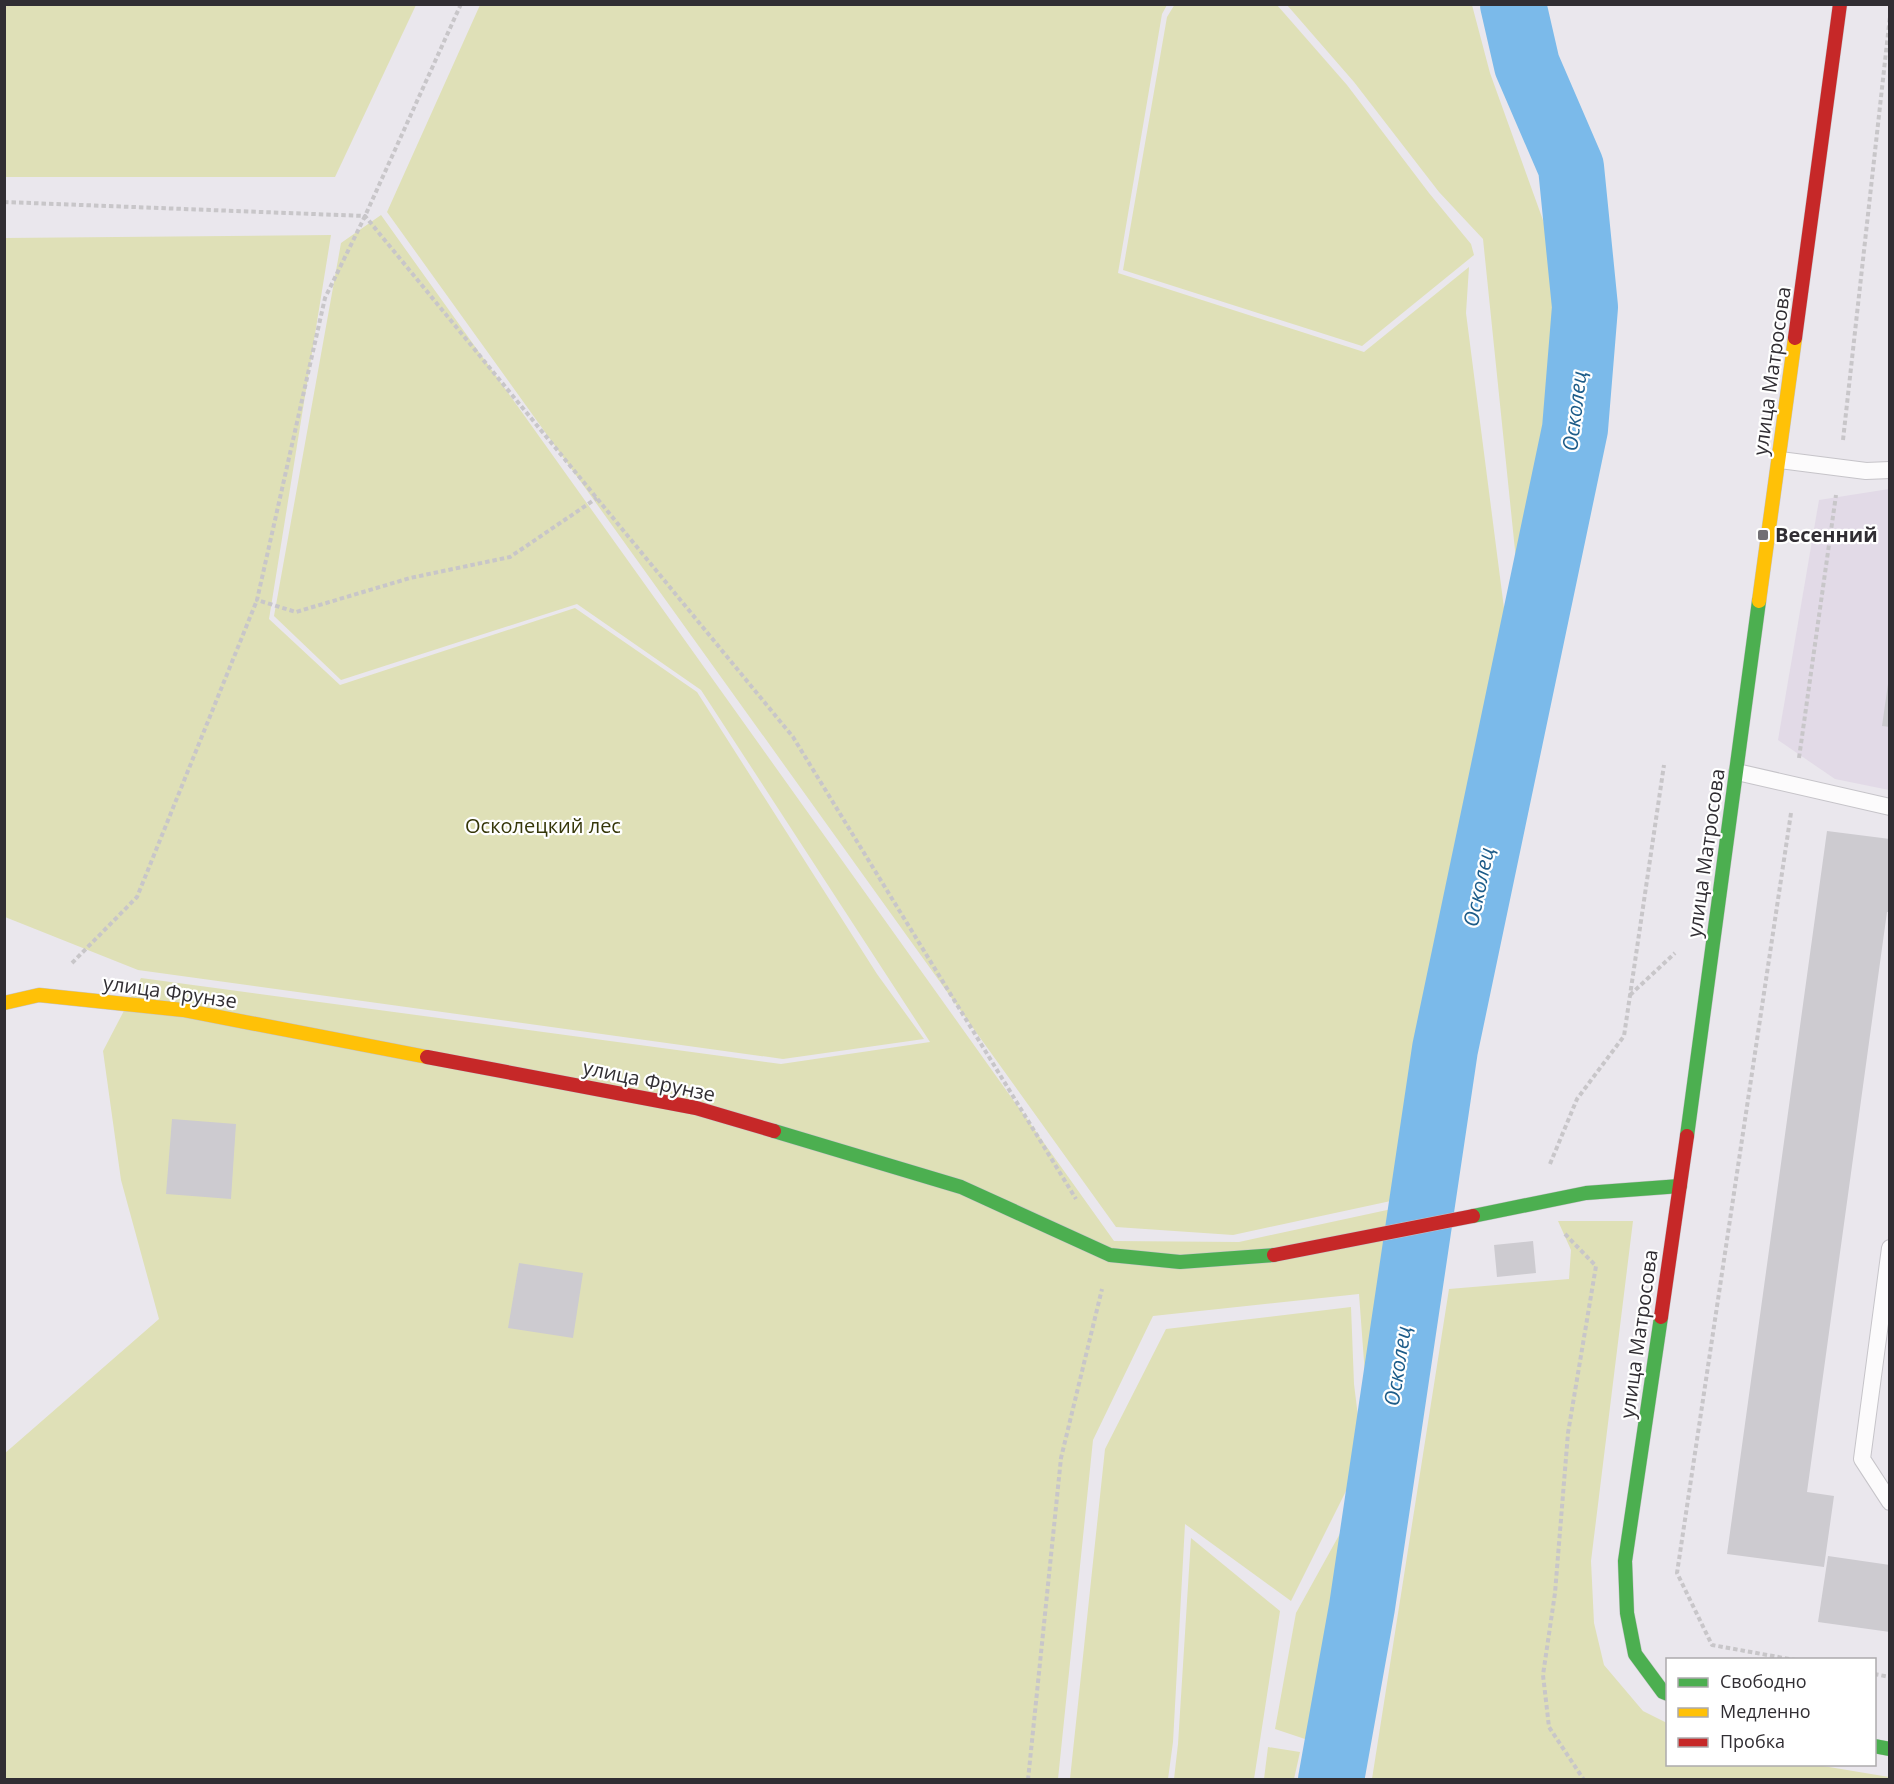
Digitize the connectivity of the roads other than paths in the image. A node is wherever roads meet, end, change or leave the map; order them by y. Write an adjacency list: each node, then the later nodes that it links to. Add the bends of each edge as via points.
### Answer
1 (1840, 4): 2 (main road, улица Матросова)
2 (1780, 460): 3 (lane, via 1866,471); 4 (main road, улица Матросова)
3 (1890, 470)
4 (1737, 771): 5 (lane); 7 (main road, улица Матросова)
5 (1890, 807)
6 (4, 1003): 7 (main road, улица Фрунзе, via 39,995 183,1010 696,1108 961,1187 1110,1255 1180,1262 1269,1256 1586,1192)
7 (1680, 1186): 10 (main road, улица Матросова, via 1625,1561 1626,1613 1635,1654)
8 (1890, 1248): 9 (lane, via 1862,1460)
9 (1890, 1502)
10 (1666, 1693)

